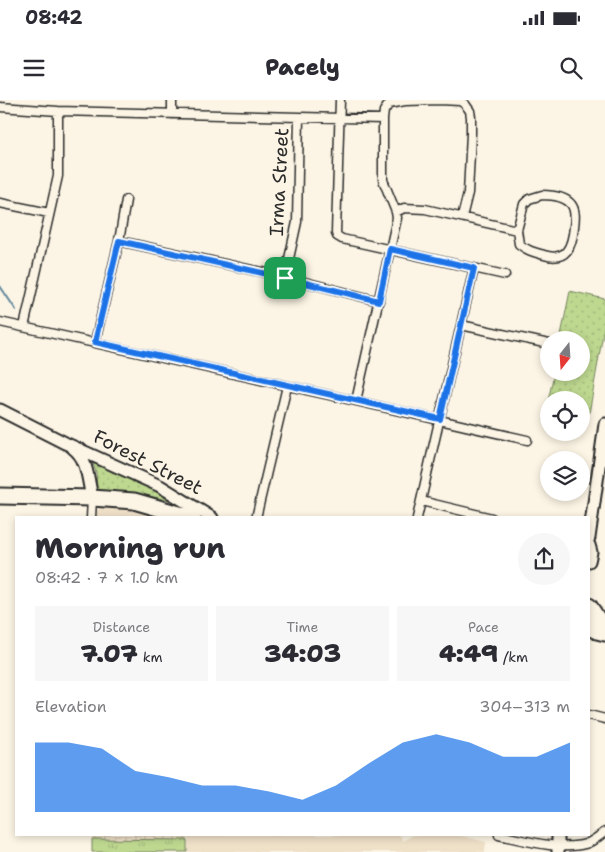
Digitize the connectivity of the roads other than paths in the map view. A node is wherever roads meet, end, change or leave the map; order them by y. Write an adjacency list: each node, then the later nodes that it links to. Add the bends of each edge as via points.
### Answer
1 (172, 100): 6 (street)
2 (340, 100): 8 (street)
3 (440, 100): 9 (street, via 389,104); 14 (street, via 460,101 470,110 468,193)
4 (0, 107): 5 (street)
5 (58, 111): 6 (street); 13 (street, via 58,176)
6 (172, 114): 7 (street)
7 (299, 117): 8 (street); 20 (street, Irma Street, via 297,222)
8 (339, 118): 9 (street); 17 (street, via 337,236)
9 (383, 119): 12 (street, via 383,180)
10 (126, 200): 16 (street)
11 (0, 203): 13 (street)
12 (396, 212): 14 (street, via 404,208 425,209); 17 (street)
13 (49, 213): 24 (street)
14 (462, 217): 15 (street)
15 (517, 230): 15 (street, via 519,244 528,251 557,258 570,247 574,208 570,202 553,195 529,199 524,204)
16 (119, 241): 20 (street); 25 (street)
17 (390, 249): 18 (street); 21 (street)
18 (474, 268): 19 (street); 23 (street)
19 (505, 275)
20 (285, 278): 21 (street)
21 (379, 301): 28 (street)
22 (0, 322): 24 (street)
23 (461, 325): 26 (street); 30 (street)
24 (24, 327): 25 (street)
25 (95, 342): 27 (street)
26 (540, 342)
27 (287, 386): 28 (street); 40 (street)
28 (356, 401): 30 (street)
29 (0, 410): 33 (street, Forest Street)
30 (440, 419): 32 (street); 36 (street)
31 (605, 424): 43 (street)
32 (527, 440)
33 (65, 443): 35 (street, Forest Street, via 84,462); 39 (street, Forest Street, via 160,486)
34 (0, 496): 35 (highway)
35 (92, 498): 37 (street); 38 (highway, Forest Street, via 134,501)
36 (421, 501): 41 (street); 42 (street)
37 (91, 516)
38 (187, 516)
39 (209, 516)
40 (256, 516)
41 (417, 516)
42 (484, 516)
43 (590, 531)
44 (590, 609): 45 (highway)
45 (596, 627)
46 (590, 716): 47 (street)
47 (605, 719)
48 (605, 832): 50 (street, via 584,845)
49 (504, 836): 50 (street, via 547,845)
50 (558, 844)

